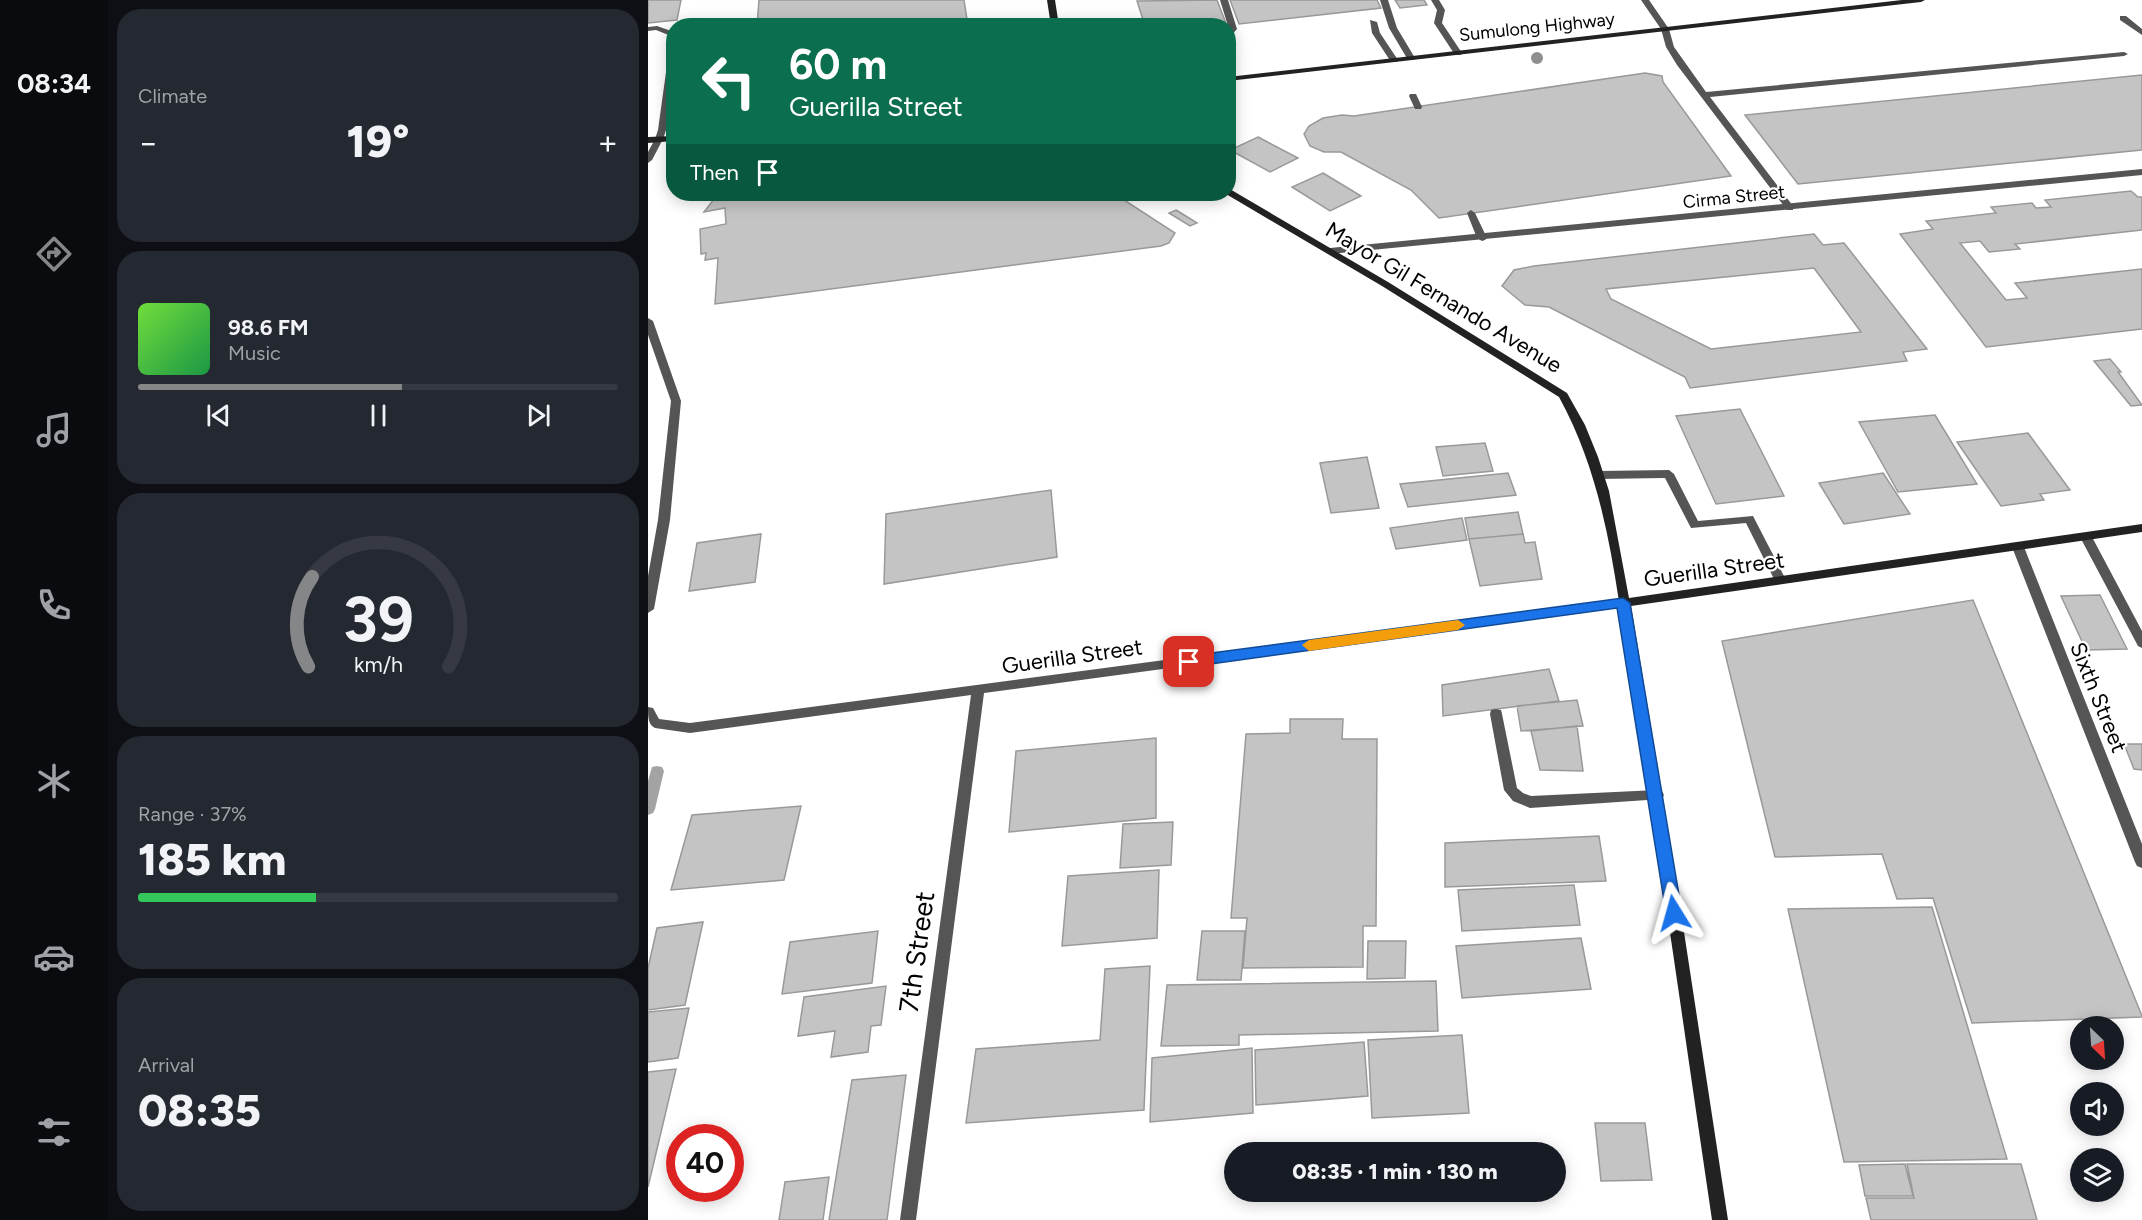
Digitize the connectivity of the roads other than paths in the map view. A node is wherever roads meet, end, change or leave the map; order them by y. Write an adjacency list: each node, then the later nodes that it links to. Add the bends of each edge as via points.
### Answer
1 (1050, 0): 7 (street)
2 (1224, 0): 8 (street)
3 (1384, 0): 17 (street, via 1393,28)
4 (1435, 0): 15 (street, via 1441,10 1438,23)
5 (1646, 0): 12 (street)
6 (1921, 0): 12 (street, Sumulong Highway)
7 (1053, 18)
8 (1230, 18)
9 (2123, 18): 14 (street)
10 (1373, 22): 18 (street)
11 (648, 29): 13 (street)
12 (1665, 29): 15 (street, Sumulong Highway); 20 (street, via 1680,63)
13 (666, 32)
14 (2142, 33)
15 (1458, 53): 17 (street, Sumulong Highway)
16 (2124, 54): 20 (street)
17 (1411, 58): 18 (street, Sumulong Highway)
18 (1394, 60): 19 (street, Sumulong Highway)
19 (1236, 77)
20 (1703, 95): 30 (street)
21 (1413, 96): 23 (street)
22 (666, 99): 24 (street)
23 (1418, 107)
24 (659, 139): 25 (street); 26 (street); 27 (street)
25 (666, 139)
26 (648, 140)
27 (648, 160)
28 (2142, 172): 30 (street, Cirma Street)
29 (1236, 196): 33 (street, Mayor Gil Fernando Avenue)
30 (1790, 208): 32 (street, Cirma Street)
31 (1471, 213): 32 (street)
32 (1482, 238): 33 (street, Cirma Street)
33 (1330, 251): 35 (street, Mayor Gil Fernando Avenue, via 1563,394 1577,417)
34 (648, 321): 41 (street, via 675,401 664,520)
35 (1598, 475): 39 (street, via 1669,474 1695,525 1749,519); 40 (street, Mayor Gil Fernando Avenue)
36 (2142, 528): 37 (street, Guerilla Street)
37 (2086, 537): 38 (street, Guerilla Street); 42 (street)
38 (2018, 547): 39 (street, Guerilla Street); 47 (street, Sixth Street)
39 (1780, 580): 40 (street, Guerilla Street)
40 (1623, 603): 43 (street, Guerilla Street); 46 (street, Mayor Gil Fernando Avenue)
41 (648, 609)
42 (2142, 643)
43 (978, 690): 44 (street, Guerilla Street, via 690,728 654,723); 48 (street, 7th Street)
44 (648, 712)
45 (1496, 714): 46 (street, via 1511,790 1524,800)
46 (1657, 795): 49 (street, Mayor Gil Fernando Avenue)
47 (2142, 862)
48 (908, 1220)
49 (1720, 1220)

